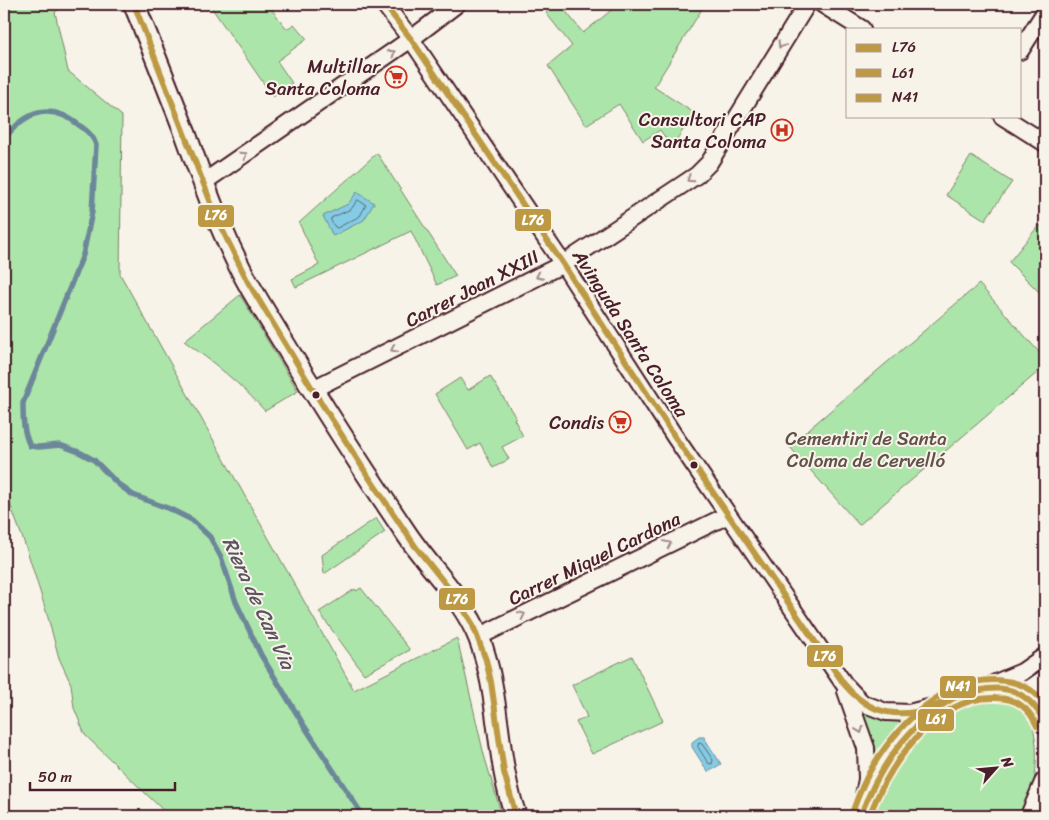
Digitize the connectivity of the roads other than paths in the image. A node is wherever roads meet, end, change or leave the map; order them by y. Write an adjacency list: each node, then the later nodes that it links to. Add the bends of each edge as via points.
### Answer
1 (134, 4): 12 (street)
2 (384, 4): 8 (street, Avinguda Santa Coloma)
3 (457, 4): 8 (street)
4 (807, 4): 13 (street, Carrer Joan XXIII, one-way to 13, via 710,163 697,175)
5 (822, 4): 7 (street)
6 (1045, 12): 9 (street)
7 (860, 28)
8 (411, 39): 12 (street, one-way to 8); 13 (street, Avinguda Santa Coloma)
9 (1022, 49)
10 (1005, 118): 11 (street)
11 (1045, 143)
12 (204, 182): 14 (street, via 235,261)
13 (563, 264): 14 (street, Carrer Joan XXIII, one-way to 14); 15 (street, Avinguda Santa Coloma)
14 (313, 389): 16 (street, via 407,535 454,595)
15 (728, 515): 16 (street, Carrer Miquel Cardona, one-way to 15); 18 (street, Avinguda Santa Coloma)
16 (478, 637): 23 (street, via 488,666)
17 (1045, 656): 19 (street, via 1022,672)
18 (844, 684): 20 (street, Avinguda Santa Coloma, via 862,703 886,712 909,713); 24 (street, Avinguda Santa Coloma, one-way to 24, via 866,748 867,779)
19 (981, 689): 20 (street); 21 (street, via 1020,692 1034,704)
20 (942, 704): 24 (street, via 914,727 896,750 873,784)
21 (1045, 721)
22 (1045, 784): 25 (street)
23 (516, 816)
24 (859, 816)
25 (1031, 816)

